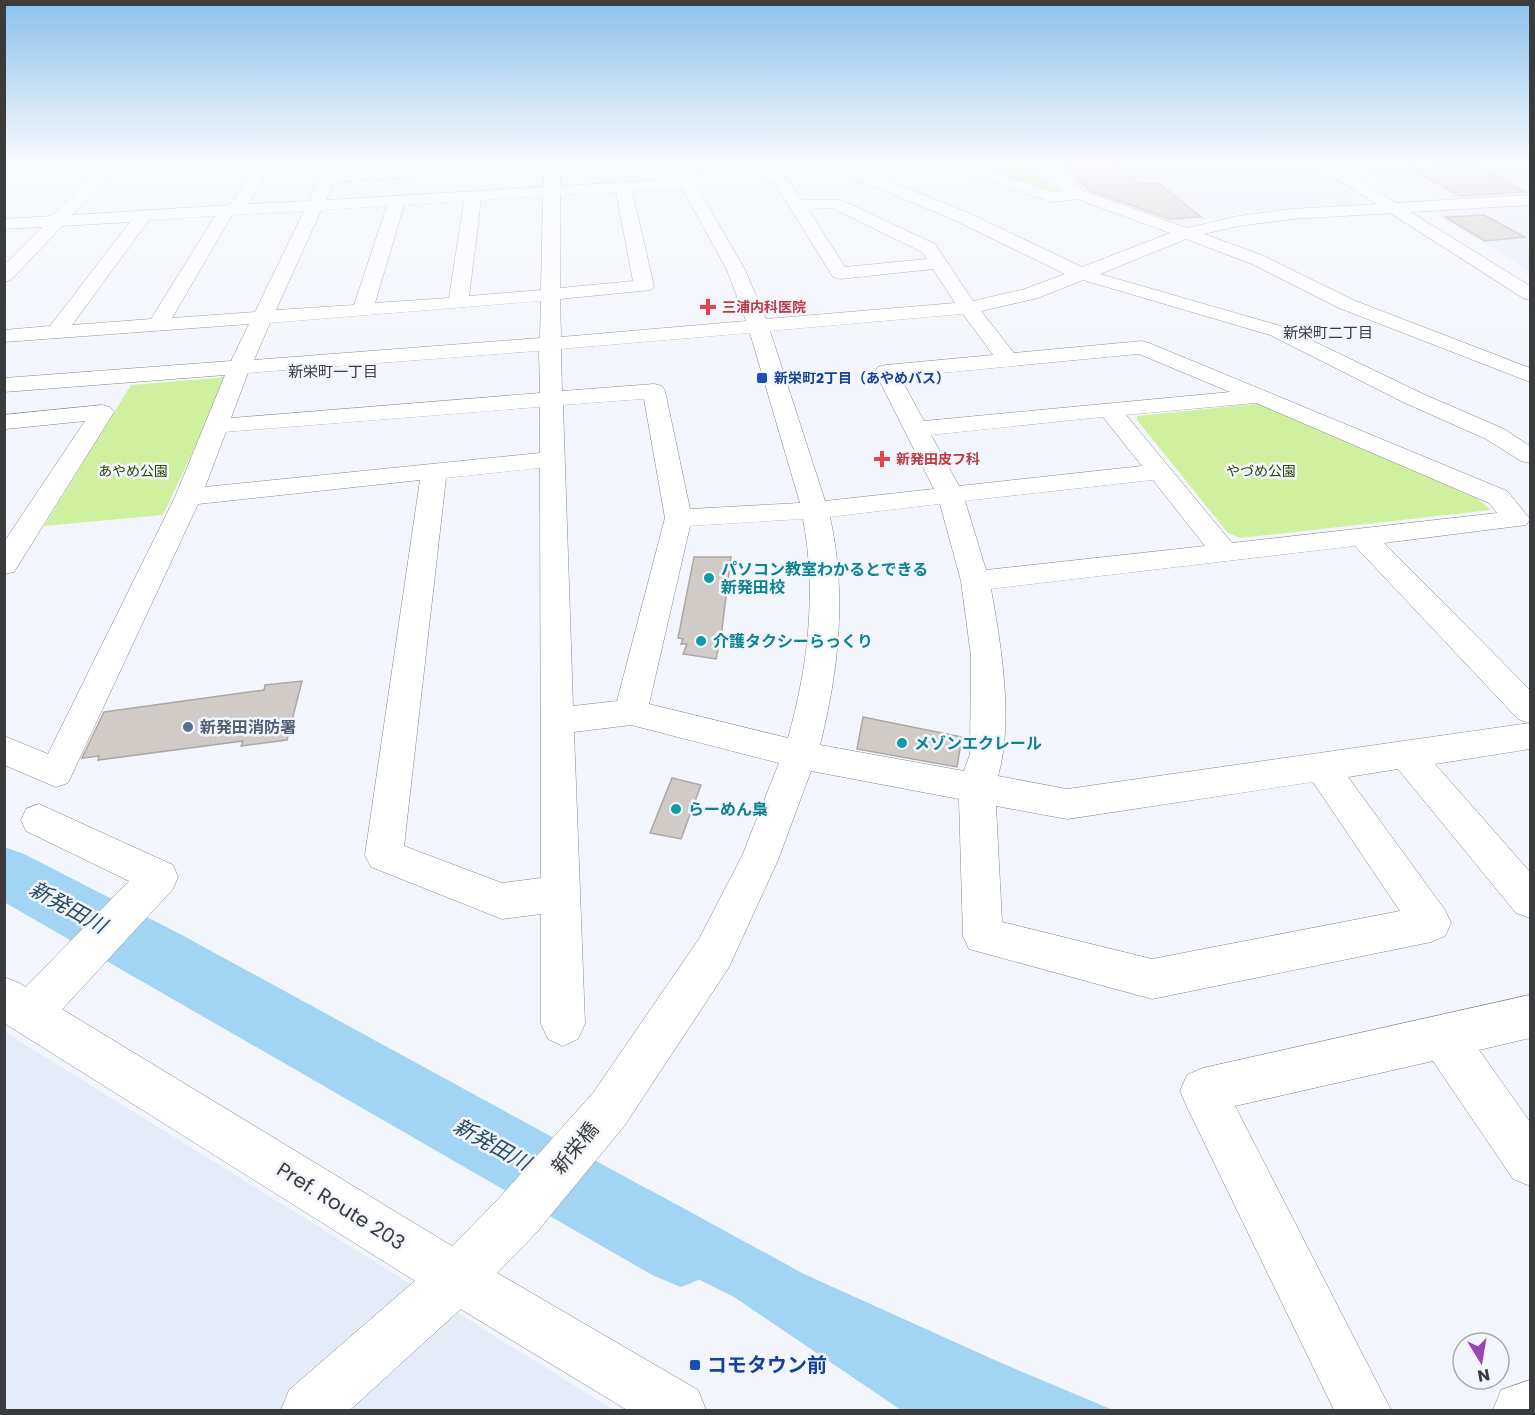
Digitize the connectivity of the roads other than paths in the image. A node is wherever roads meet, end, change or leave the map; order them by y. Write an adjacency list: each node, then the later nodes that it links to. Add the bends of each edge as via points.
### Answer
1 (49, 230): 20 (main road)
2 (133, 230): 30 (main road)
3 (218, 230): 28 (main road)
4 (302, 230): 27 (main road)
5 (388, 230): 26 (main road)
6 (468, 230): 24 (main road)
7 (550, 230): 23 (main road)
8 (632, 230): 23 (main road, via 644,286)
9 (714, 230): 29 (main road, 新栄橋)
10 (812, 230): 18 (main road, via 840,273)
11 (891, 230): 18 (main road, via 929,248)
12 (986, 230): 19 (main road)
13 (1173, 230): 17 (main road)
14 (1203, 230): 17 (main road)
15 (1434, 230): 22 (main road)
16 (1439, 230): 21 (main road)
17 (1184, 234): 19 (main road); 35 (main road, via 1258,260 1346,304)
18 (939, 263): 25 (main road)
19 (1081, 274): 25 (main road, via 1031,294); 44 (main road, via 1277,331 1495,435)
20 (4, 276)
21 (1530, 283)
22 (1530, 294)
23 (549, 296): 24 (main road); 32 (main road)
24 (458, 303): 26 (main road)
25 (968, 308): 29 (main road); 33 (main road)
26 (363, 309): 27 (main road)
27 (262, 316): 28 (main road); 34 (main road)
28 (158, 324): 30 (main road)
29 (758, 325): 32 (main road); 50 (main road, 新栄橋)
30 (56, 332): 31 (main road)
31 (4, 336)
32 (550, 344): 34 (main road); 39 (main road)
33 (1008, 360): 38 (main road, via 1142,347); 43 (main road, via 886,372)
34 (240, 366): 36 (main road); 42 (main road)
35 (1530, 375)
36 (34, 383): 37 (main road); 41 (main road)
37 (4, 385)
38 (1260, 397): 40 (main road); 52 (main road, via 1498,497 1517,519)
39 (551, 398): 42 (main road); 45 (main road); 51 (main road, via 654,391)
40 (1109, 409): 43 (main road); 47 (main road)
41 (5, 423): 54 (main road, via 102,412)
42 (216, 426): 49 (main road)
43 (915, 429): 48 (main road)
44 (1530, 456)
45 (552, 459): 46 (main road); 58 (main road)
46 (434, 472): 49 (main road); 66 (main road, via 384,855 502,901)
47 (1161, 472): 48 (main road); 53 (main road)
48 (950, 494): 50 (main road); 55 (main road)
49 (188, 497): 60 (main road, via 56,773)
50 (815, 510): 51 (main road); 62 (main road, 新栄橋, via 824,554 825,617 815,699)
51 (678, 518): 57 (main road)
52 (1361, 536): 53 (main road); 56 (main road)
53 (1225, 552): 55 (main road)
54 (4, 565)
55 (975, 581): 64 (main road, via 987,656 987,754)
56 (1530, 710)
57 (631, 712): 58 (main road); 62 (main road)
58 (556, 721): 66 (main road)
59 (1530, 735): 61 (main road)
60 (4, 750)
61 (1406, 754): 63 (main road); 67 (main road)
62 (800, 755): 64 (main road); 73 (main road, 新栄橋, via 759,860 714,953 609,1109 518,1215)
63 (1322, 766): 64 (main road, via 1067,804); 64 (main road, via 1431,923 1152,979 983,936)
64 (977, 788)
65 (39, 820): 68 (main road, via 159,877)
66 (559, 894): 70 (main road)
67 (1530, 900)
68 (17, 1006): 73 (main road, Pref. Route 203)
69 (1530, 1017): 71 (main road)
70 (563, 1024)
71 (1443, 1037): 72 (main road); 77 (main road, via 1203,1091)
72 (1530, 1162)
73 (457, 1278): 75 (main road, 新栄橋); 76 (main road, Pref. Route 203)
74 (1530, 1408): 78 (main road)
75 (309, 1410)
76 (678, 1410)
77 (1363, 1410)
78 (1521, 1410)

